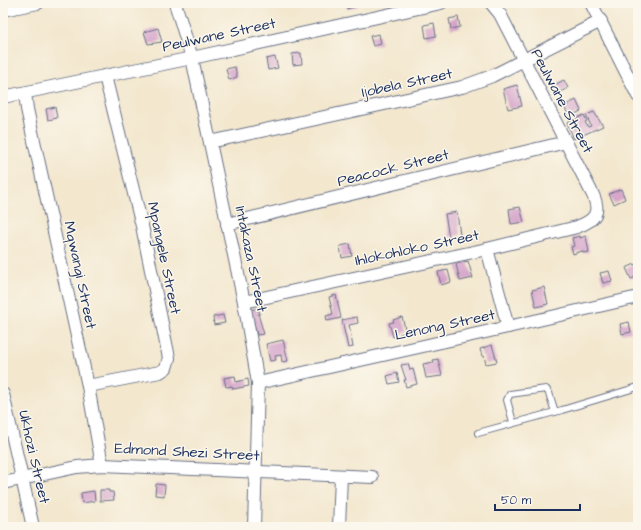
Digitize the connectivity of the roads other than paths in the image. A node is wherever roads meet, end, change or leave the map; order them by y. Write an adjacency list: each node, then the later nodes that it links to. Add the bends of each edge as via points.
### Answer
1 (38, 3): 6 (street)
2 (175, 3): 8 (street, Intakaza Street)
3 (442, 3): 8 (street, Peulwane Street)
4 (491, 3): 9 (street, Peulwane Street, via 500,14)
5 (591, 3): 7 (street)
6 (3, 10)
7 (601, 21): 9 (street, Ijobela Street); 12 (street)
8 (192, 58): 10 (street, Peulwane Street); 14 (street, Intakaza Street)
9 (523, 61): 14 (street, Ijobela Street, via 462,87); 15 (street, Peulwane Street)
10 (105, 76): 11 (street, Peulwane Street); 23 (street, Mpangele Street, via 142,226 169,358 166,368 160,372)
11 (25, 93): 13 (street, Peulwane Street); 23 (street, Mqwangi Street)
12 (638, 96)
13 (3, 97)
14 (210, 142): 17 (street, Intakaza Street)
15 (566, 142): 16 (street, Peulwane Street, via 596,202); 17 (street, Peacock Street)
16 (595, 217): 18 (street, Ihlokohloko Street, via 584,225)
17 (227, 224): 20 (street, Intakaza Street)
18 (487, 249): 20 (street, Ihlokohloko Street); 21 (street)
19 (638, 296): 21 (street, Lenong Street)
20 (244, 302): 22 (street, Intakaza Street)
21 (508, 327): 22 (street, Lenong Street)
22 (258, 382): 30 (street, Intakaza Street)
23 (88, 386): 29 (street, Mqwangi Street)
24 (638, 387): 26 (lane)
25 (3, 394): 33 (street, Ukhozi Street)
26 (555, 412): 27 (lane); 27 (lane, via 546,389 510,394 507,400)
27 (513, 422): 28 (lane)
28 (478, 433)
29 (102, 464): 30 (street, Edmond Shezi Street); 33 (street, Edmond Shezi Street)
30 (256, 471): 31 (street, Edmond Shezi Street); 36 (street, Intakaza Street)
31 (341, 476): 32 (street, Edmond Shezi Street); 37 (street)
32 (372, 476)
33 (23, 479): 34 (street, Edmond Shezi Street); 35 (street, Ukhozi Street)
34 (3, 483)
35 (33, 527)
36 (254, 527)
37 (339, 527)

